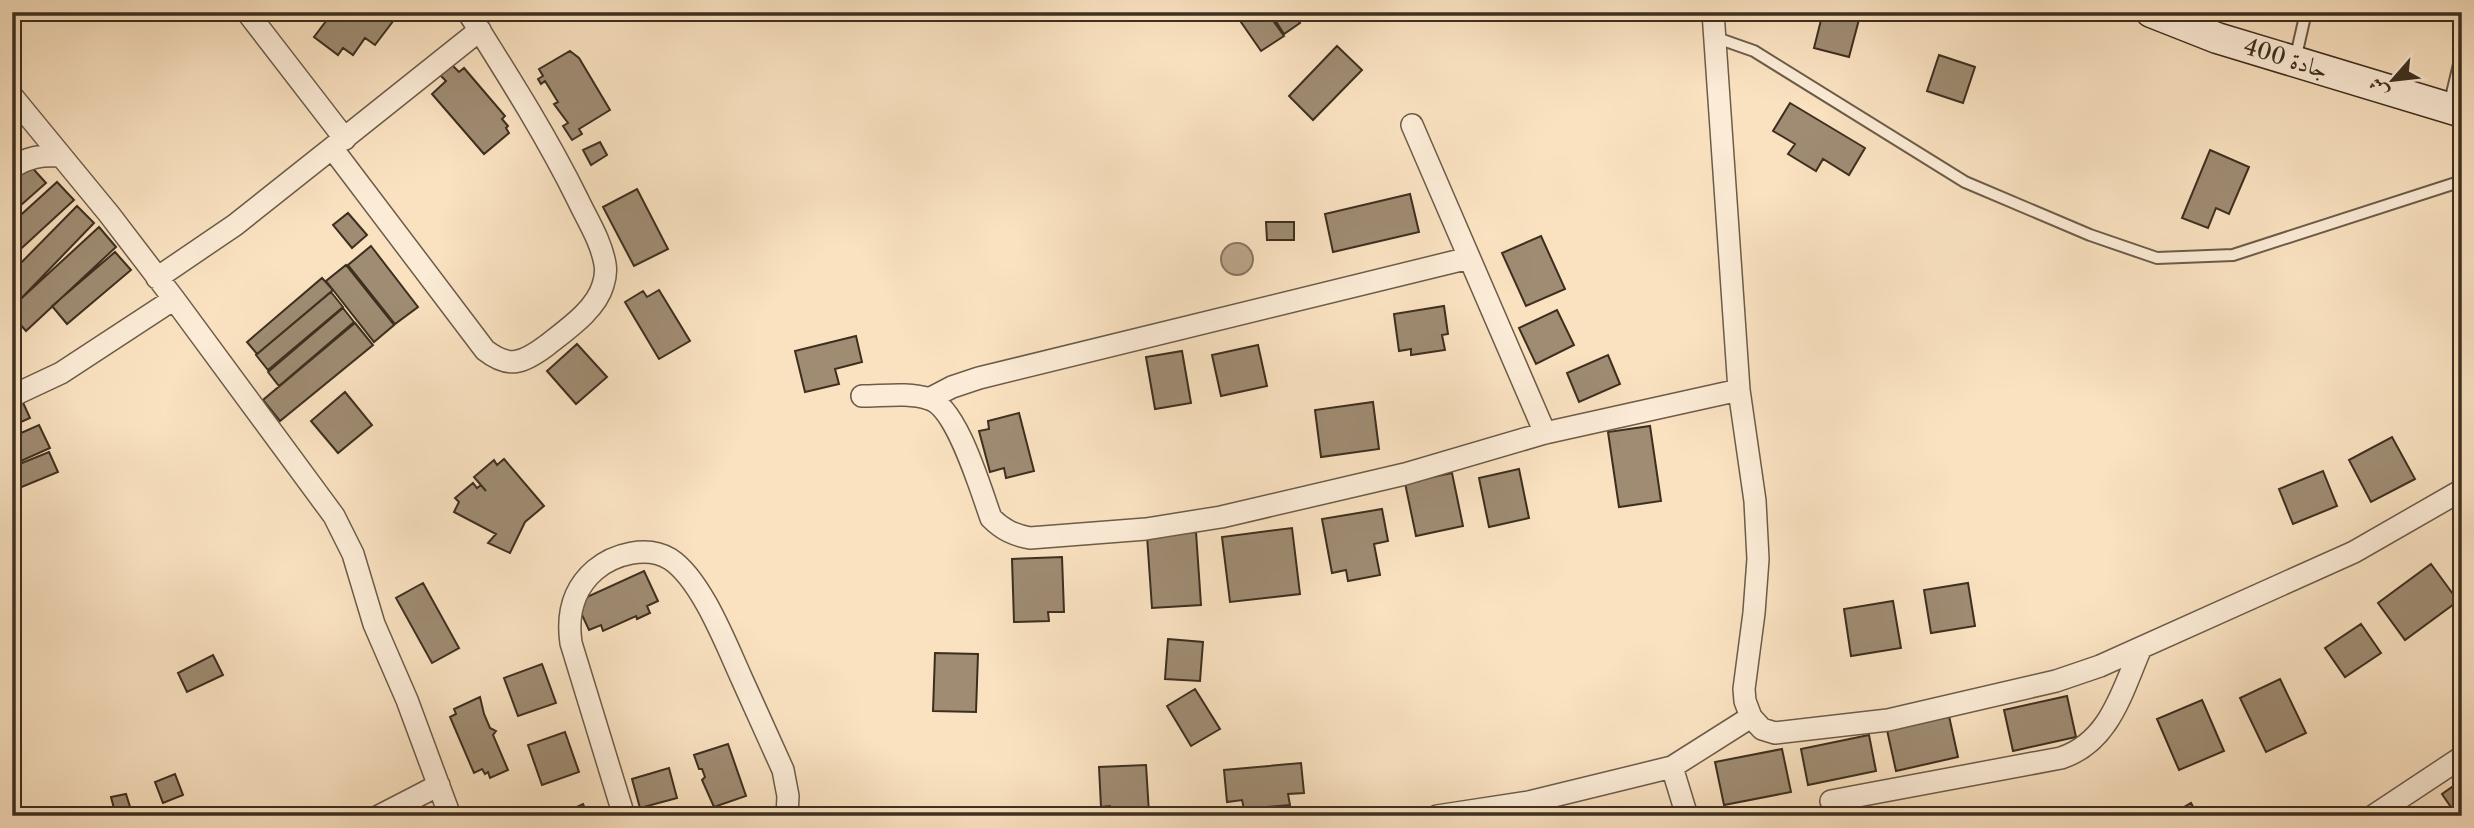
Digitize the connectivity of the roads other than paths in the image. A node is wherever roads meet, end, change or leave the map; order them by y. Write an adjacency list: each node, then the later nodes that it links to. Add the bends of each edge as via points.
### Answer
1 (247, 12): 12 (street)
2 (1713, 12): 6 (street)
3 (2151, 12): 8 (main road, جادة 400)
4 (2306, 12): 8 (lane)
5 (474, 21): 12 (street); 12 (street, via 572,188 606,266 598,296 564,332 521,361 509,363 485,350 381,215)
6 (1717, 38): 15 (lane, via 1754,51 1965,183 2157,258 2232,255); 19 (street)
7 (2462, 52): 10 (lane)
8 (2295, 60): 10 (main road, جادة 400)
9 (12, 96): 13 (street)
10 (2455, 111)
11 (1412, 125): 16 (street)
12 (338, 144): 17 (street)
13 (60, 156): 14 (street, via 37,156); 17 (street)
14 (12, 168)
15 (2462, 181)
16 (1469, 258): 22 (street, via 979,378); 23 (street)
17 (158, 278): 18 (street)
18 (174, 299): 20 (street, via 61,373); 29 (street, via 334,516 353,554 374,624)
19 (1739, 390): 23 (street); 26 (street, via 1758,559 1744,689)
20 (12, 396)
21 (862, 396): 22 (street)
22 (929, 399): 23 (street, via 943,409 958,431 991,518 1014,535 1030,538 1146,529 1221,517 1405,474)
23 (1545, 433)
24 (2462, 491): 25 (street, via 2354,552)
25 (2141, 648): 26 (street, via 2056,681 1888,720 1775,733 1762,729); 30 (street, via 2105,726 2077,752)
26 (1751, 717): 28 (street)
27 (2462, 757): 37 (street)
28 (1672, 767): 35 (street, via 1529,802); 36 (street)
29 (439, 785): 31 (street); 32 (street)
30 (1831, 801)
31 (379, 816)
32 (450, 816)
33 (624, 816): 34 (street, via 568,624 578,591 591,574 614,558 646,552 669,559 681,569 712,613 783,770)
34 (786, 816)
35 (1437, 816)
36 (1687, 816)
37 (2373, 816)

